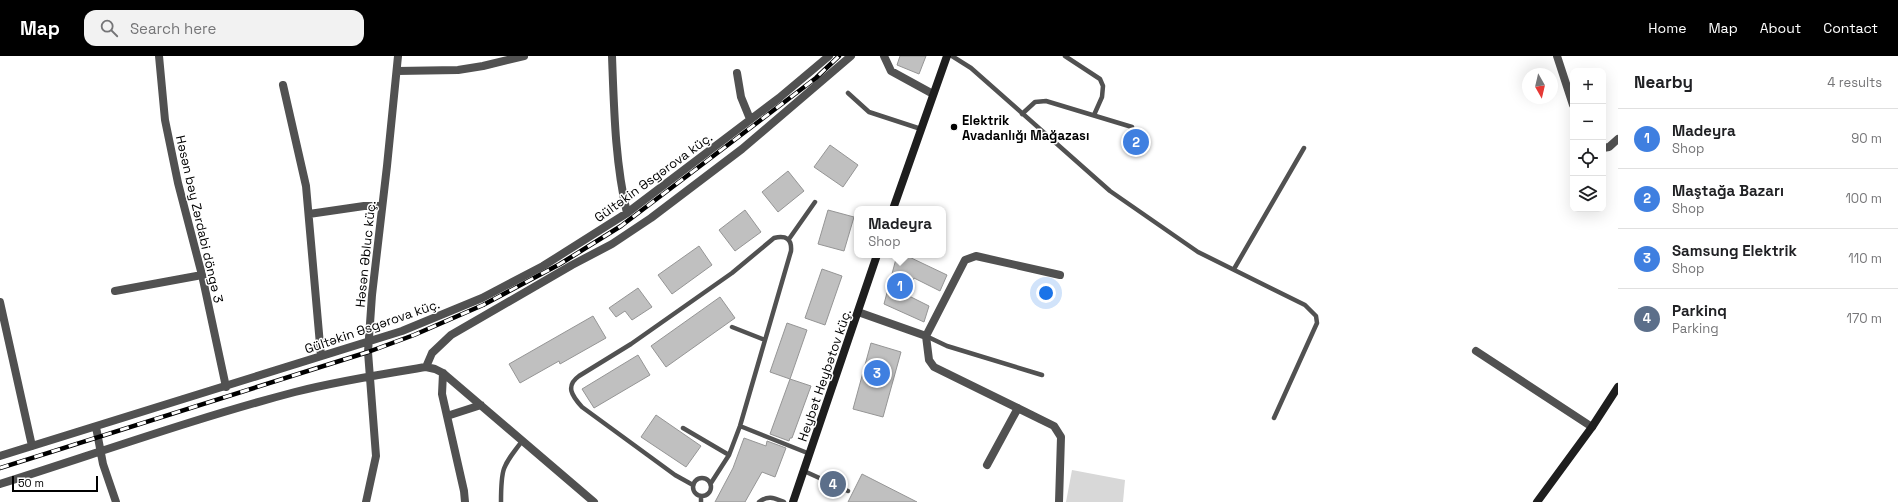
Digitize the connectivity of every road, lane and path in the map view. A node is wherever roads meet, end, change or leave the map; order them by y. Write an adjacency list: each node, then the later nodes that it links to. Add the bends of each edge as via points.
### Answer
1 (159, 56): 34 (street, Həsən bəy Zərdabi döngə 3, via 165,120)
2 (398, 56): 12 (street, Həsən Əbluc küç.)
3 (523, 56): 12 (street, via 458,70)
4 (612, 56): 30 (street, via 621,188)
5 (851, 56): 45 (street, via 742,149 651,218 612,244 451,335 432,353)
6 (884, 56): 16 (street, via 891,71)
7 (947, 56): 16 (main road)
8 (952, 56): 18 (lane, via 970,68)
9 (1065, 56): 19 (lane, via 1100,79 1103,86 1102,97)
10 (1557, 56): 17 (street)
11 (825, 58): 20 (street, Gültəkin Əsgərova küç., via 780,98)
12 (396, 71): 27 (street, Həsən Əbluc küç.)
13 (737, 72): 20 (street, via 741,97)
14 (283, 84): 29 (street, via 300,158)
15 (848, 93): 22 (lane, via 869,112)
16 (933, 94): 22 (main road)
17 (1573, 104)
18 (1022, 114): 19 (lane, via 1035,102 1046,101); 33 (lane, via 1110,191 1198,252)
19 (1094, 115): 21 (lane)
20 (750, 119): 30 (street, Gültəkin Əsgərova küç.)
21 (1132, 127)
22 (921, 129): 28 (main road)
23 (1618, 139): 25 (street)
24 (1304, 148): 33 (lane)
25 (1606, 148)
26 (816, 202): 31 (lane)
27 (382, 206): 29 (street); 42 (street, Həsən Əbluc küç.)
28 (894, 206)
29 (309, 214): 44 (street)
30 (627, 214): 42 (street, Gültəkin Əsgərova küç., via 543,266 482,298 402,331)
31 (789, 239): 41 (lane, via 792,244 791,251); 69 (lane, via 779,236 774,238 732,273 631,344 579,376 571,386 582,407 675,475)
32 (877, 258): 38 (main road, Heybət Heybətov küç.)
33 (1234, 269): 54 (lane, via 1305,305 1316,316 1317,324)
34 (202, 275): 36 (street); 49 (street, Həsən bəy Zərdabi döngə 3)
35 (1060, 275): 40 (street, via 976,256 966,260)
36 (115, 291)
37 (0, 302): 60 (street)
38 (858, 312): 40 (street); 63 (main road, Heybət Heybətov küç.)
39 (732, 326): 41 (lane)
40 (926, 336): 47 (lane, via 947,346); 52 (street, via 929,360 934,367)
41 (765, 340): 55 (lane)
42 (368, 341): 44 (street, Gültəkin Əsgərova küç.); 48 (street, Həsən Əbluc küç.)
43 (1476, 351): 57 (street)
44 (321, 356): 49 (street, Gültəkin Əsgərova küç.)
45 (426, 367): 46 (street); 48 (street)
46 (443, 373): 51 (street); 53 (street, via 442,394)
47 (1042, 375)
48 (369, 377): 61 (street, via 277,397); 73 (street, Həsən Əbluc küç., via 376,456)
49 (226, 387): 56 (street, Gültəkin Əsgərova küç.)
50 (1618, 387): 57 (main road)
51 (481, 404): 53 (street); 59 (street)
52 (1018, 408): 65 (street); 81 (street, via 1054,426 1062,437)
53 (447, 416): 74 (street, via 464,491)
54 (1274, 418)
55 (740, 426): 62 (lane); 63 (lane)
56 (96, 427): 60 (street, Gültəkin Əsgərova küç.); 61 (street)
57 (1592, 427): 82 (main road)
58 (683, 428): 62 (lane)
59 (523, 440): 75 (lane, via 502,470); 76 (street)
60 (32, 446): 64 (street, Gültəkin Əsgərova küç.)
61 (100, 452): 68 (street); 72 (street)
62 (729, 454): 67 (lane)
63 (810, 454): 66 (main road, Heybət Heybətov küç.)
64 (0, 456)
65 (987, 465)
66 (804, 471): 70 (lane); 80 (main road, Heybət Heybətov küç.)
67 (711, 483): 69 (lane, via 701,478); 71 (lane, via 708,494)
68 (0, 484)
69 (693, 485): 71 (lane, via 695,492)
70 (848, 491)
71 (701, 496): 77 (lane)
72 (116, 502)
73 (366, 502)
74 (464, 502)
75 (501, 502)
76 (594, 502)
77 (701, 502)
78 (759, 502): 79 (lane, via 764,498 773,497)
79 (784, 502)
80 (793, 502)
81 (1059, 502)
82 (1536, 502)

